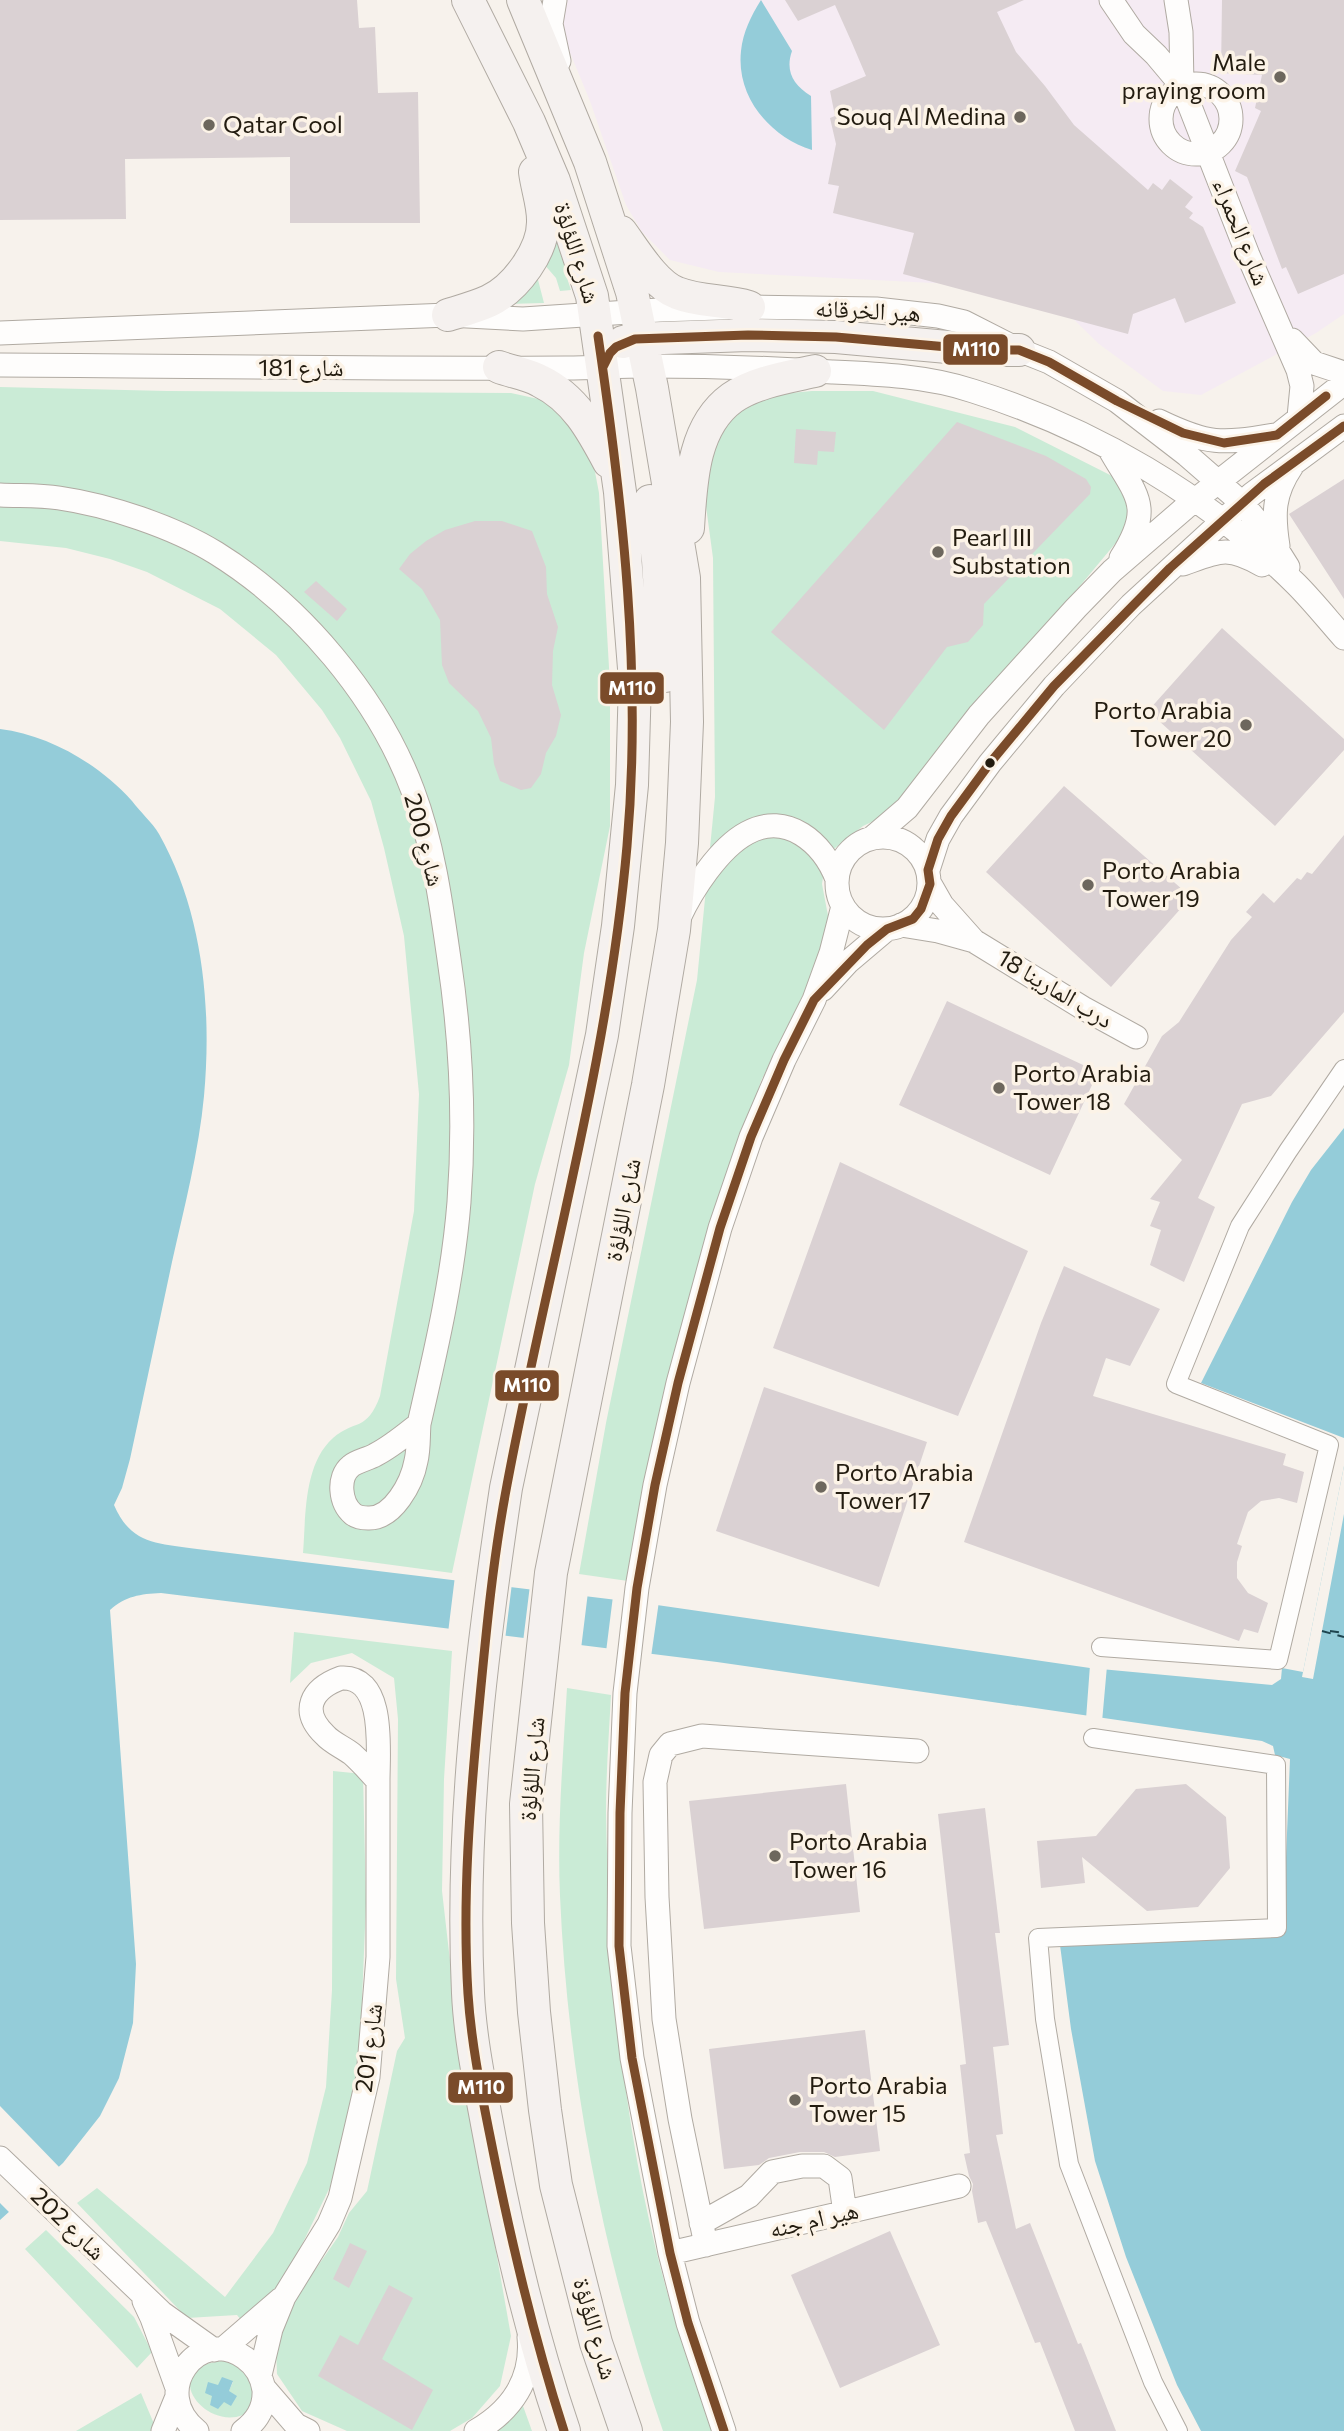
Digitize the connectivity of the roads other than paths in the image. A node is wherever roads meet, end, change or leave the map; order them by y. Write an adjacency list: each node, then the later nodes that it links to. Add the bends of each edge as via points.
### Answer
1 (468, 0): 10 (main road, شارع اللؤلؤة)
2 (492, 0): 17 (main road, via 556,143)
3 (523, 0): 8 (main road, شارع اللؤلؤة)
4 (555, 0): 8 (street, via 551,24 559,55)
5 (1111, 0): 7 (street, شارع الحمراء)
6 (1177, 6): 7 (street, شارع الحمراء, via 1172,23 1161,34 1151,38); 9 (street, شارع الحمراء)
7 (1134, 34): 9 (street, شارع الحمراء)
8 (558, 85): 12 (main road, شارع اللؤلؤة)
9 (1182, 86): 11 (street, شارع الحمراء); 11 (street, شارع الحمراء, via 1163,105 1163,132 1181,151); 11 (street, شارع الحمراء, via 1212,88 1230,111 1224,141)
10 (529, 122): 15 (main road, via 543,218 539,247 512,283 491,300); 17 (main road, شارع اللؤلؤة, via 592,296)
11 (1208, 153): 14 (street, شارع الحمراء)
12 (605, 208): 13 (main road, via 663,286 678,294); 17 (main road, شارع اللؤلؤة, via 632,292)
13 (749, 307): 17 (street, هير الخرقانه); 18 (street, هير الخرقانه, via 876,309 938,316 964,322)
14 (1273, 311): 22 (street, شارع الحمراء, via 1314,363); 25 (street, شارع الحمراء, via 1302,386)
15 (448, 316): 16 (street, شارع 181); 17 (street, شارع 181, via 523,318)
16 (0, 333)
17 (622, 341): 18 (main road, via 748,335); 20 (street, شارع 181); 21 (street); 31 (main road, شارع اللؤلؤة); 39 (main road, شارع اللؤلؤة); 45 (main road, via 658,560 668,841)
18 (1019, 350): 24 (street, هير الخرقانه)
19 (0, 365): 20 (street, شارع 181)
20 (499, 367): 31 (main road, via 538,379 568,399 599,443)
21 (815, 371): 28 (street, via 881,374 972,390); 39 (main road, via 756,386 733,397 712,419 692,473)
22 (1344, 373)
23 (1344, 383): 25 (street)
24 (1117, 401): 27 (street, via 1210,441); 30 (street, هير الخرقانه)
25 (1299, 417): 27 (street)
26 (1344, 426): 29 (street)
27 (1277, 435): 30 (street)
28 (1108, 447): 33 (street); 38 (street, via 1136,495 1140,511 1130,542)
29 (1294, 463): 34 (street); 36 (street, via 1274,509)
30 (1219, 481): 33 (street); 34 (street, هير الخرقانه)
31 (620, 492): 63 (main road, شارع اللؤلؤة, via 635,681 632,785 618,926 602,1035 506,1488 470,1802 468,1996)
32 (0, 495): 53 (street, شارع 200, via 59,498 133,516 207,548 250,577 333,655 359,687 413,790 444,920 457,1008 461,1105 452,1265)
33 (1196, 499): 35 (street); 38 (street)
34 (1242, 503): 35 (street); 36 (street, هير الخرقانه)
35 (1223, 520): 37 (street); 40 (street)
36 (1278, 549): 40 (street)
37 (1170, 568): 40 (street, via 1227,551 1250,558); 43 (street, via 1054,686 990,763 938,839)
38 (1112, 571): 42 (street, via 979,715 907,808)
39 (684, 578): 45 (main road, شارع اللؤلؤة, via 687,722)
40 (1297, 585): 41 (street)
41 (1344, 638)
42 (872, 838): 43 (street, via 890,836 906,842 919,854); 44 (street, via 848,853)
43 (929, 877): 47 (street, via 921,909 913,919); 49 (street, درب المارينا 18, via 954,919)
44 (836, 879): 46 (street); 48 (street, via 825,854 806,836 781,827 757,829 739,839 708,871)
45 (677, 887): 48 (main road, شارع اللؤلؤة)
46 (843, 906): 47 (street, via 861,923); 50 (street)
47 (894, 927): 49 (street, درب المارينا 18, via 938,931); 50 (street, via 848,962)
48 (674, 930): 75 (main road, شارع اللؤلؤة, via 551,1573 526,1804 534,2011 556,2185 596,2343)
49 (974, 941): 51 (street, درب المارينا 18)
50 (814, 1000): 62 (street, via 751,1137 720,1228 678,1383 637,1588 625,1693 619,1946 632,2059)
51 (1136, 1037)
52 (1344, 1069): 54 (street, via 1240,1226 1176,1384 1329,1445 1278,1660)
53 (419, 1424)
54 (1101, 1647)
55 (1093, 1738): 77 (street, via 1276,1765 1276,1928 1038,1938 1045,2019 1069,2164 1153,2382)
56 (917, 1751): 61 (street, via 702,1736 670,1744 661,1755 655,1782 664,2019)
57 (378, 1781): 65 (street, شارع 201, via 378,1957 369,2077 340,2198)
58 (0, 2158): 64 (street, شارع 202)
59 (959, 2186): 60 (street, هير ام جنه)
60 (845, 2213): 61 (street, هير ام جنه); 61 (street, via 840,2178 824,2166 802,2166 772,2172)
61 (703, 2234): 62 (street, هير ام جنه)
62 (670, 2253): 76 (street)
63 (519, 2282): 73 (street, via 530,2349 525,2376 504,2412); 74 (main road, شارع اللؤلؤة)
64 (136, 2290): 66 (street, شارع 202); 68 (street, شارع 202, via 152,2318)
65 (284, 2297): 66 (street, شارع 201); 67 (street, شارع 201, via 271,2329)
66 (218, 2349): 67 (street, شارع 202, via 241,2355 255,2367); 68 (street, شارع 201, via 190,2361 181,2372)
67 (262, 2382): 69 (street); 70 (street, شارع 201, via 260,2411)
68 (176, 2392): 71 (street); 72 (street, شارع 202, via 180,2412)
69 (302, 2428): 70 (street)
70 (245, 2430)
71 (163, 2431)
72 (197, 2431)
73 (476, 2431)
74 (564, 2431)
75 (626, 2431)
76 (724, 2431)
77 (1178, 2431)

